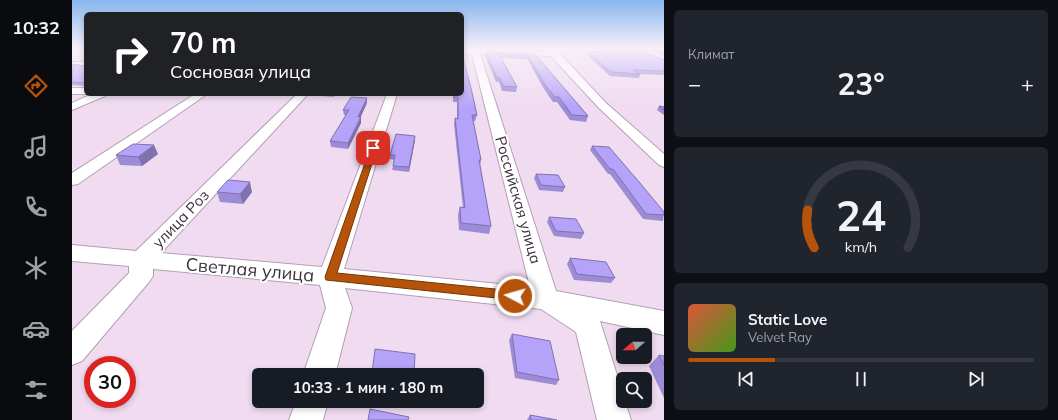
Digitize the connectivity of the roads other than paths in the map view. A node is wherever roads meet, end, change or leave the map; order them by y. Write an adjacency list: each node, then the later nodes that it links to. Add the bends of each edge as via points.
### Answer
1 (474, 68): 15 (street, Российская улица)
2 (567, 68): 10 (street, via 602,105)
3 (72, 91): 4 (street)
4 (84, 91)
5 (97, 96): 9 (street)
6 (199, 96): 11 (street)
7 (301, 96): 13 (street, улица Роз)
8 (391, 96): 14 (street)
9 (72, 107)
10 (664, 162)
11 (72, 180)
12 (72, 253): 13 (street, Светлая улица)
13 (140, 260): 14 (street, Светлая улица); 17 (street, улица Роз, via 141,276)
14 (330, 277): 15 (street, Светлая улица); 18 (street, via 339,308)
15 (546, 299): 16 (street, Светлая улица); 21 (street, via 588,325)
16 (664, 323)
17 (72, 351)
18 (321, 368)
19 (310, 408): 20 (street)
20 (306, 420)
21 (614, 420)

